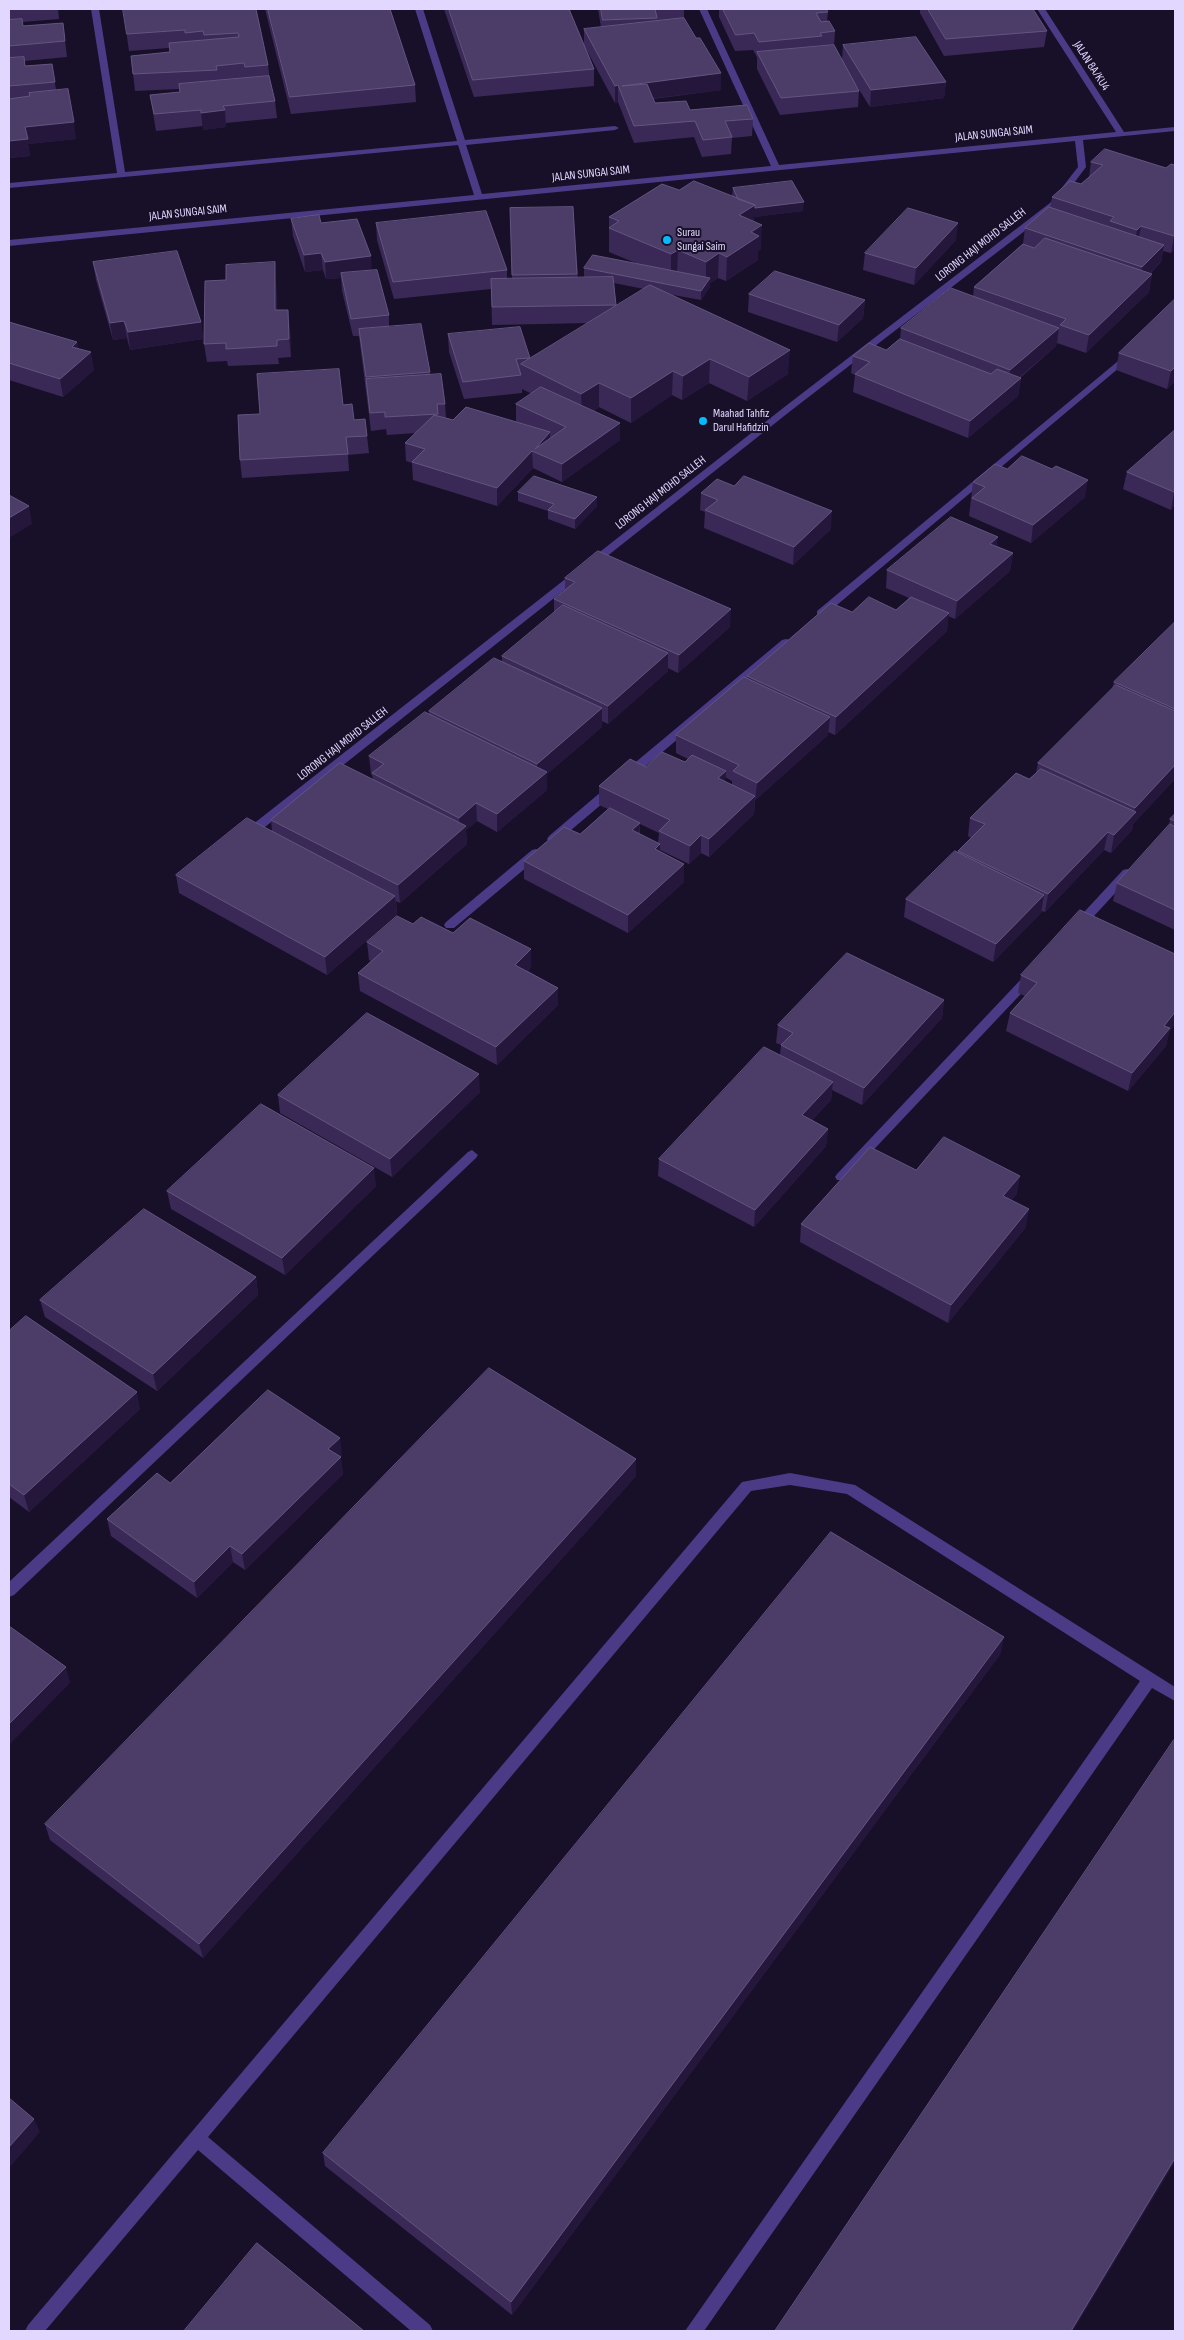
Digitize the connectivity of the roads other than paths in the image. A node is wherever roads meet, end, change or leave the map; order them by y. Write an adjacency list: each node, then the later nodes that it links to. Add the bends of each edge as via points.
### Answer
1 (95, 9): 11 (street)
2 (419, 9): 9 (street)
3 (703, 9): 10 (street)
4 (1041, 9): 7 (street, JALAN 8A/KU4)
5 (615, 128): 9 (street)
6 (1175, 129): 7 (street, JALAN SUNGAI SAIM)
7 (1121, 134): 8 (street, JALAN SUNGAI SAIM)
8 (1079, 138): 10 (street, JALAN SUNGAI SAIM); 18 (street, LORONG HAJI MOHD SALLEH, via 1082,167 1053,205 790,407)
9 (461, 142): 11 (street); 13 (street)
10 (776, 168): 13 (street, JALAN SUNGAI SAIM)
11 (121, 174): 12 (street)
12 (9, 186)
13 (479, 198): 14 (street, JALAN SUNGAI SAIM)
14 (9, 243)
15 (1137, 348): 16 (street)
16 (811, 621)
17 (796, 634): 20 (street)
18 (242, 840)
19 (1134, 866): 21 (street)
20 (450, 925)
21 (1066, 938)
22 (1039, 967): 24 (street)
23 (472, 1154): 25 (street)
24 (841, 1177)
25 (9, 1591)
26 (1150, 1679): 27 (street); 28 (street, via 850,1489 790,1479 747,1486); 31 (street)
27 (1175, 1695)
28 (197, 2138): 29 (street); 30 (street)
29 (34, 2331)
30 (424, 2331)
31 (694, 2331)

